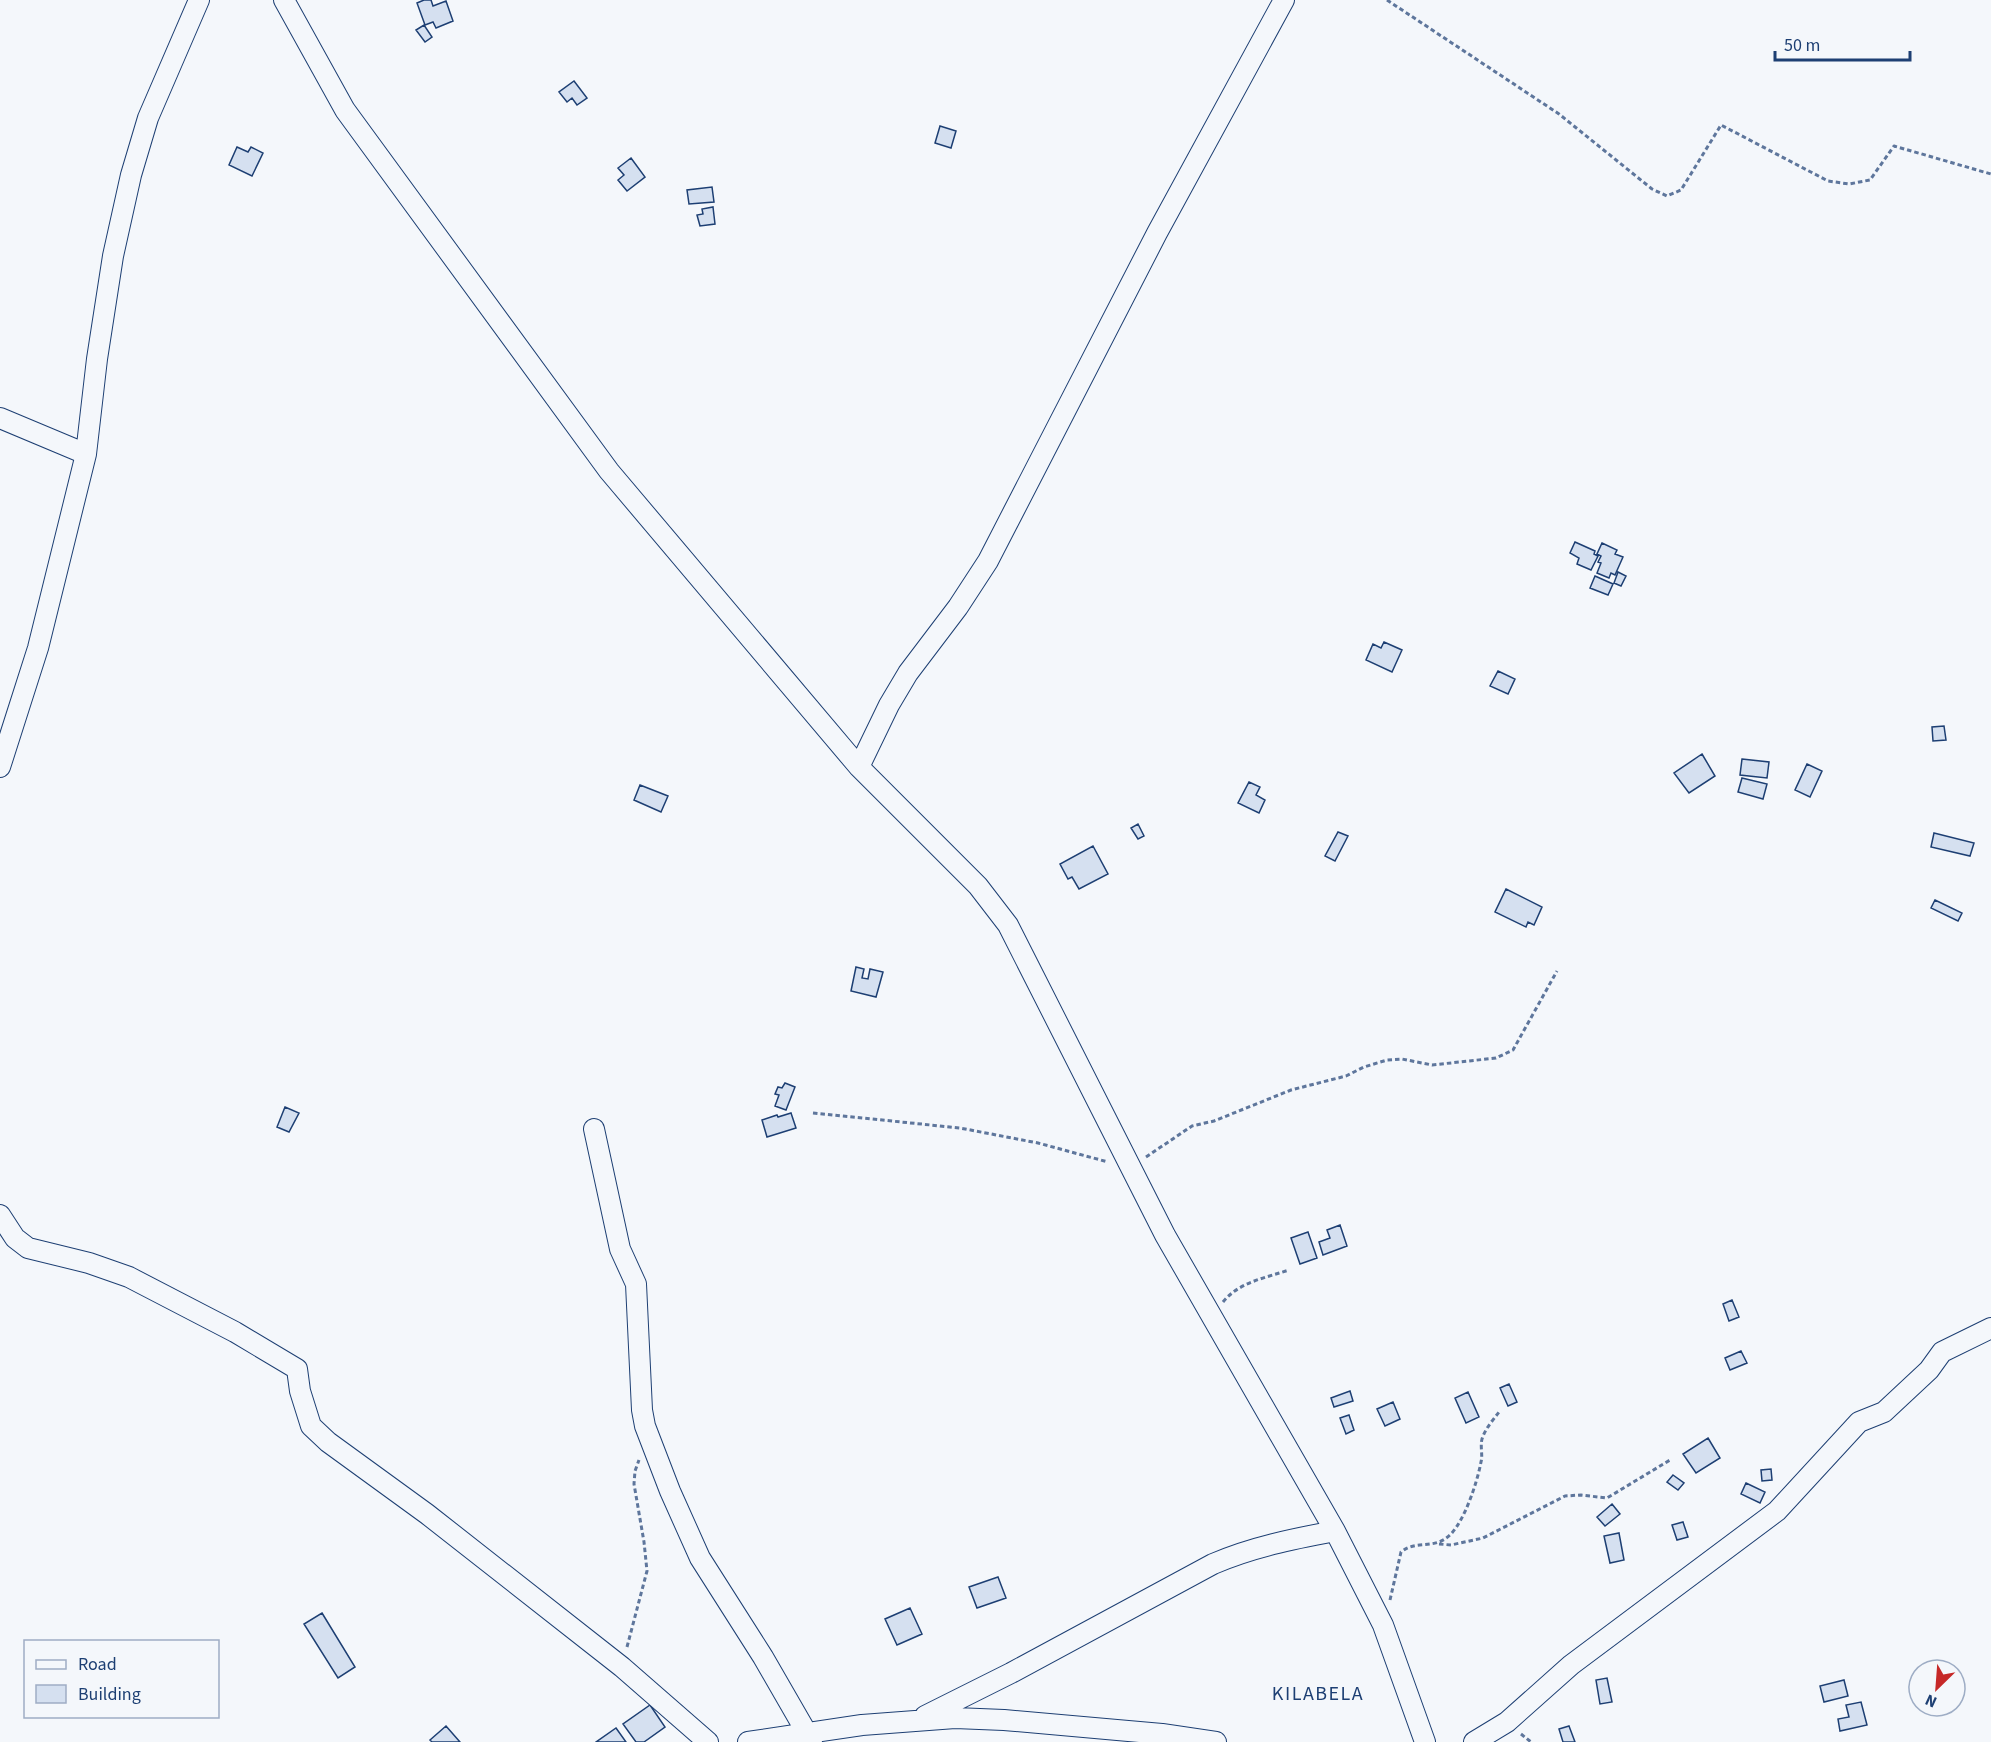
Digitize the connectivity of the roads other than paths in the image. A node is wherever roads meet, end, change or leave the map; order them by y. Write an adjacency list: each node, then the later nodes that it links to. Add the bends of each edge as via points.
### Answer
1 (199, 0): 5 (street, via 148,118 131,175 113,256)
2 (284, 0): 7 (street, via 345,110 609,471)
3 (1284, 0): 7 (street, via 1157,233 988,561 908,673)
4 (0, 418): 5 (street)
5 (86, 454): 6 (street, via 38,648)
6 (0, 767)
7 (859, 767): 11 (street, via 978,886 1008,925 1165,1235)
8 (594, 1129): 13 (street, via 620,1249 636,1284 645,1426 700,1558)
9 (0, 1215): 14 (street, via 15,1238 28,1248 129,1277 297,1369 311,1426 328,1442 427,1514 621,1667)
10 (1991, 1328): 18 (street, via 1942,1352 1929,1370 1884,1412 1859,1422 1777,1511 1571,1665 1507,1722)
11 (1335, 1531): 12 (street, via 1268,1544 1213,1564); 17 (street, via 1383,1625)
12 (916, 1721): 13 (street); 16 (street, via 1004,1720)
13 (809, 1737): 15 (street)
14 (708, 1742)
15 (748, 1742)
16 (1216, 1742)
17 (1425, 1742)
18 (1474, 1742)

